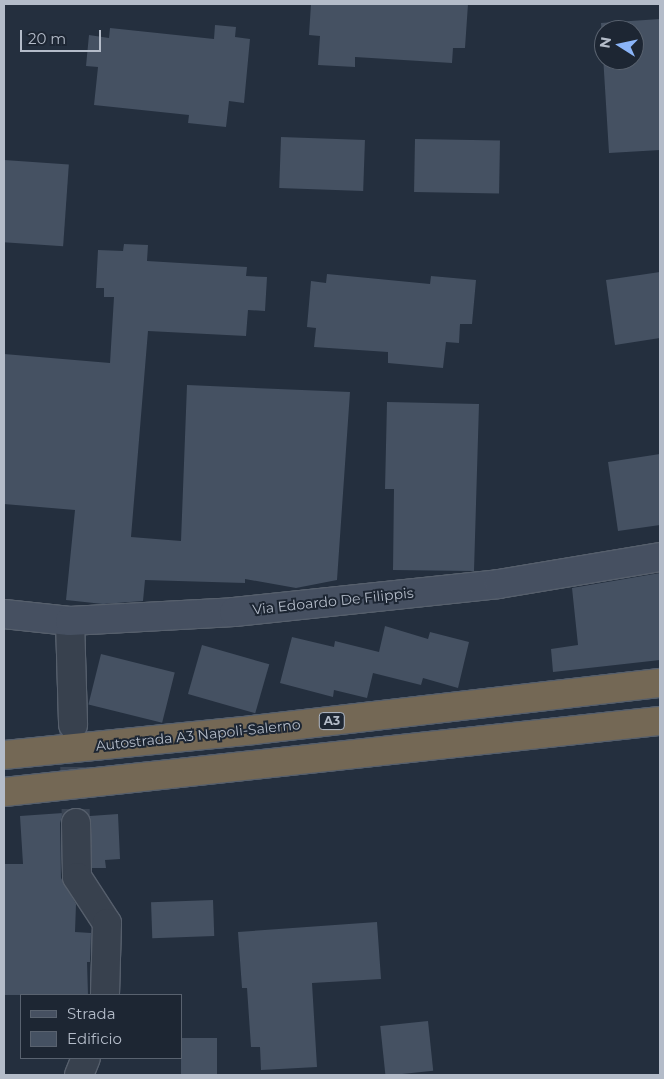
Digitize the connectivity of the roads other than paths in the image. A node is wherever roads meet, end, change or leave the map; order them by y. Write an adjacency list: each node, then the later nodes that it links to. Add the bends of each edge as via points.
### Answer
1 (660, 557): 3 (street, Via Edoardo De Filippis, via 499,584 234,612)
2 (4, 614): 3 (street, Via Edoardo De Filippis)
3 (70, 621): 6 (street)
4 (660, 683): 7 (highway, Autostrada A3 Napoli-Salerno / A3, via 253,730)
5 (660, 721): 8 (highway)
6 (73, 724)
7 (4, 754)
8 (4, 792)
9 (76, 823): 10 (street, via 76,877 106,923)
10 (105, 994)
11 (86, 1059): 12 (street)
12 (79, 1075)

